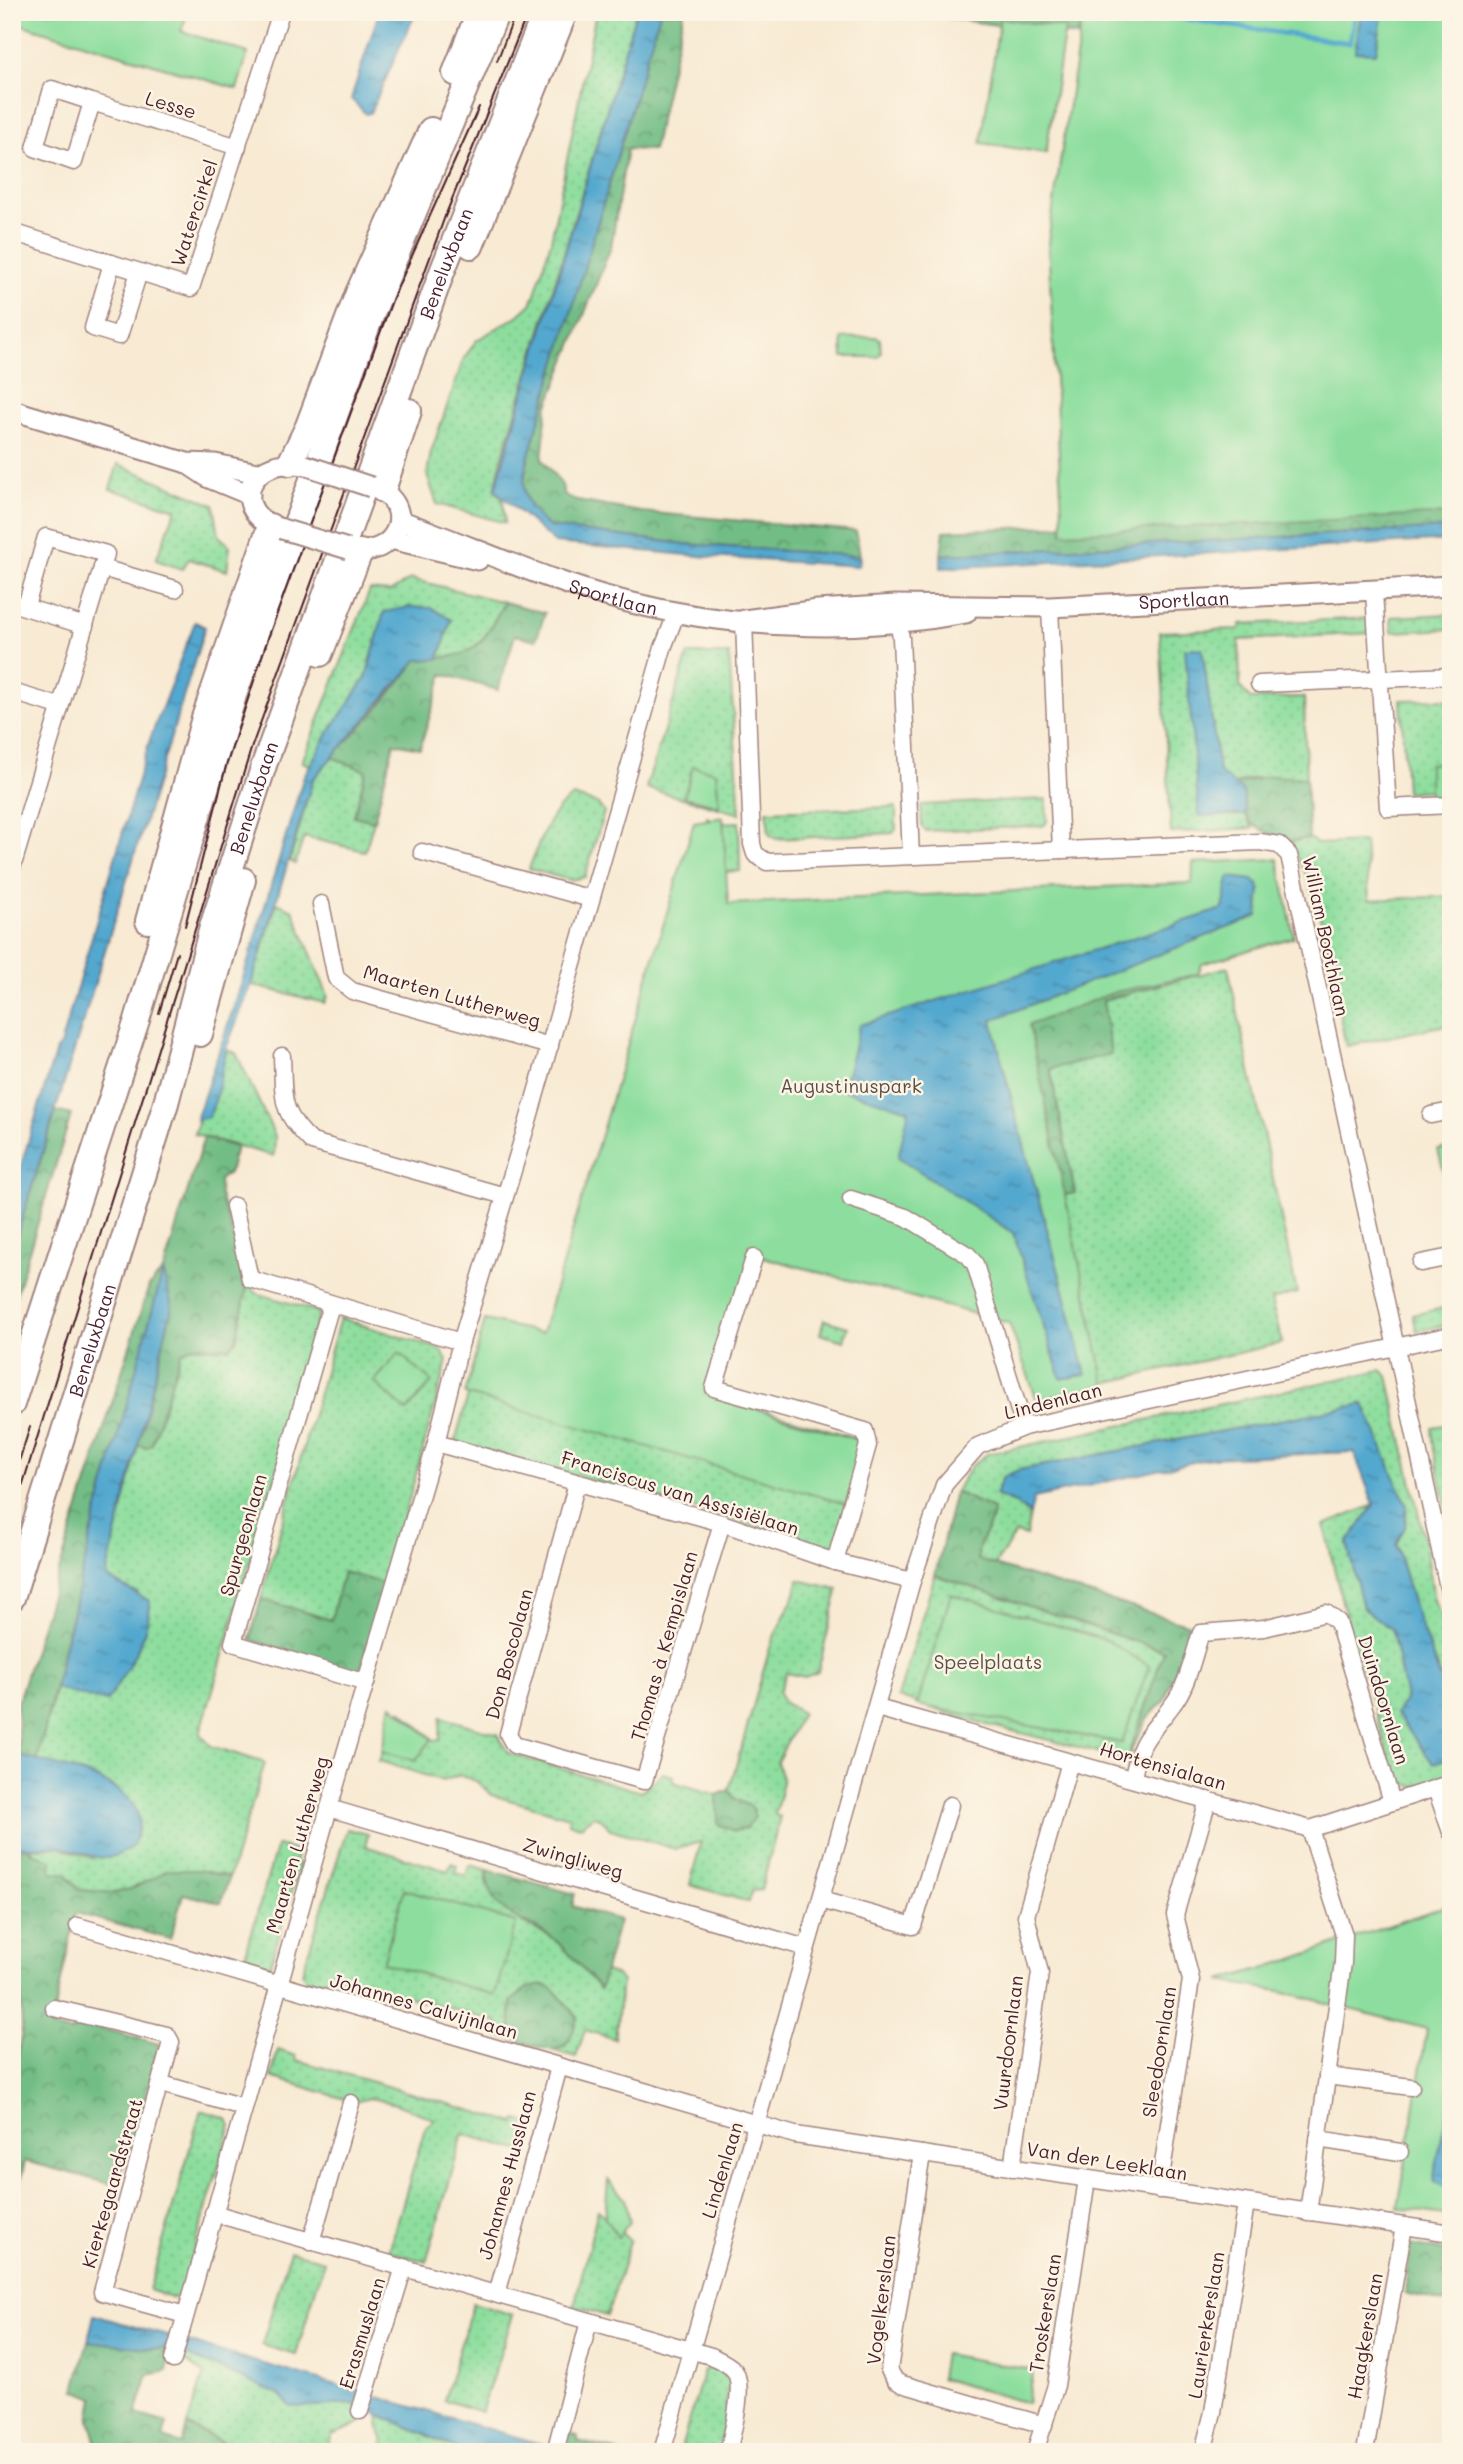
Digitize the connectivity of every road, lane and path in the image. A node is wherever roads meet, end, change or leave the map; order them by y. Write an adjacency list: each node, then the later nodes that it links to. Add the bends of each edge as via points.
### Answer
1 (281, 12): 7 (street, Watercirkel)
2 (479, 12): 13 (main road, via 358,293)
3 (498, 12): 46 (main road, via 373,311 274,579 213,761)
4 (545, 12): 47 (main road, Beneluxbaan, via 442,272 265,762 212,927)
5 (565, 12): 15 (main road)
6 (92, 102): 6 (street, Lesse, via 52,89 34,148 74,162); 7 (street, Lesse)
7 (238, 147): 10 (street, Watercirkel, via 191,288)
8 (12, 232): 9 (street, Watercirkel)
9 (112, 263): 10 (street, Watercirkel); 10 (street, via 93,328 119,336)
10 (139, 272)
11 (12, 410): 12 (street)
12 (187, 463): 14 (street); 16 (street)
13 (298, 464): 14 (street, via 268,466); 15 (street, bridge)
14 (257, 473): 16 (street)
15 (377, 489): 17 (street, via 396,503)
16 (250, 495): 18 (street, via 253,509)
17 (399, 520): 19 (street); 22 (street, Sportlaan)
18 (276, 527): 20 (street, bridge); 46 (main road, via 204,718 122,1016)
19 (391, 539): 20 (street, via 379,549); 22 (street, Sportlaan)
20 (354, 551): 47 (main road, via 250,859 197,1043)
21 (102, 568): 24 (street); 26 (street, via 106,554 46,537); 31 (street)
22 (527, 570): 29 (street, Sportlaan)
23 (1451, 586): 25 (street, Sportlaan)
24 (175, 589)
25 (1374, 592): 27 (street, Sportlaan); 33 (street)
26 (19, 604): 31 (street)
27 (1050, 607): 28 (street, Sportlaan, via 995,608 938,618); 38 (street)
28 (896, 613): 30 (street, Sportlaan, via 800,625); 40 (street)
29 (676, 614): 30 (street, Sportlaan); 42 (street, Maarten Lutherweg)
30 (744, 620): 40 (street, William Boothlaan, via 755,854 767,862)
31 (85, 626): 36 (street)
32 (1451, 676): 33 (street)
33 (1380, 679): 34 (street); 37 (street, via 1388,808)
34 (1259, 684)
35 (12, 692): 36 (street)
36 (59, 706): 41 (street)
37 (1451, 806)
38 (1062, 850): 40 (street, William Boothlaan); 59 (street, William Boothlaan, via 1260,842 1279,845 1289,855)
39 (422, 852): 42 (street)
40 (911, 856)
41 (12, 868)
42 (591, 899): 44 (street, Maarten Lutherweg)
43 (320, 904): 44 (street, Maarten Lutherweg, via 336,978 352,991)
44 (550, 1046): 50 (street, Maarten Lutherweg)
45 (282, 1056): 50 (street, via 284,1108 312,1142)
46 (115, 1086): 60 (main road)
47 (166, 1103): 67 (main road, Beneluxbaan)
48 (1451, 1111): 49 (street)
49 (1431, 1115)
50 (505, 1196): 58 (street, Maarten Lutherweg)
51 (851, 1199): 61 (street, via 906,1217 968,1255 979,1276)
52 (233, 1206): 56 (street, via 250,1279)
53 (1451, 1257): 55 (street)
54 (754, 1258): 65 (street, via 714,1388 865,1431 869,1445)
55 (1421, 1263)
56 (331, 1305): 58 (street); 69 (street, Spurgeonlaan, via 233,1643)
57 (1451, 1335): 59 (street, Lindenlaan)
58 (461, 1342): 62 (street, Maarten Lutherweg)
59 (1396, 1348): 61 (street, Lindenlaan); 68 (street)
60 (12, 1404)
61 (1024, 1426): 66 (street, Lindenlaan, via 978,1446 944,1485)
62 (436, 1443): 63 (street, Franciscus van Assisiëlaan); 69 (street, Maarten Lutherweg)
63 (577, 1483): 64 (street, Franciscus van Assisiëlaan); 73 (street, Don Boscolaan, via 509,1734 514,1745)
64 (722, 1523): 65 (street, Franciscus van Assisiëlaan); 73 (street, Thomas à Kempislaan)
65 (835, 1562): 66 (street, Franciscus van Assisiëlaan)
66 (912, 1581): 70 (street, Lindenlaan)
67 (12, 1598)
68 (1451, 1601)
69 (366, 1683): 78 (street, Maarten Lutherweg)
70 (877, 1708): 71 (street, Hortensialaan); 81 (street, Lindenlaan)
71 (1070, 1762): 72 (street, Hortensialaan); 96 (street, Vuurdoornlaan, via 1026,1916 1040,1973)
72 (1133, 1779): 75 (street, Hortensialaan); 76 (street, Duindoornlaan, via 1140,1748 1174,1704 1201,1633 1264,1628 1326,1613 1338,1622)
73 (644, 1781)
74 (1443, 1786): 76 (street); 80 (street)
75 (1208, 1800): 79 (street, Hortensialaan); 98 (street, Sleedoornlaan, via 1175,1915 1191,1980)
76 (1392, 1802): 79 (street)
77 (950, 1805): 81 (street, via 913,1926)
78 (329, 1808): 83 (street, Zwingliweg); 84 (street, Maarten Lutherweg)
79 (1310, 1829): 87 (street, via 1343,1935)
80 (1451, 1832)
81 (821, 1900): 83 (street, Lindenlaan)
82 (78, 1926): 84 (street, Johannes Calvijnlaan)
83 (806, 1948): 92 (street, Lindenlaan)
84 (278, 1986): 86 (street, Johannes Calvijnlaan); 91 (street, Maarten Lutherweg)
85 (54, 2008): 88 (street, Kierkegaardstraat, via 167,2035 171,2042)
86 (559, 2067): 92 (street, Johannes Calvijnlaan); 106 (street, Johannes Husslaan)
87 (1327, 2076): 89 (street); 93 (street)
88 (162, 2084): 91 (street, Kierkegaardstraat); 108 (street, Kierkegaardstraat, via 103,2292)
89 (1411, 2087)
90 (351, 2104): 104 (street)
91 (243, 2107): 100 (street, Maarten Lutherweg)
92 (758, 2124): 95 (street, Van der Leeklaan, via 796,2135); 109 (street, Lindenlaan)
93 (1318, 2139): 94 (street); 101 (street)
94 (1400, 2152)
95 (922, 2154): 96 (street, Van der Leeklaan); 112 (street, Vogelkerslaan, via 889,2370 902,2384)
96 (1012, 2168): 97 (street, Van der Leeklaan)
97 (1087, 2179): 98 (street, Van der Leeklaan); 112 (street, Troskerslaan, via 1056,2385)
98 (1160, 2190): 99 (street, Van der Leeklaan)
99 (1246, 2203): 101 (street, Van der Leeklaan); 117 (street, Laurierkerslaan)
100 (213, 2213): 104 (street, Erasmuslaan); 108 (street, Maarten Lutherweg)
101 (1308, 2213): 102 (street, Van der Leeklaan)
102 (1404, 2226): 103 (street, Van der Leeklaan); 118 (street, Haagkerslaan)
103 (1451, 2233)
104 (311, 2242): 105 (street, Erasmuslaan)
105 (404, 2267): 106 (street, Erasmuslaan); 111 (street, Erasmuslaan)
106 (497, 2294): 107 (street, Erasmuslaan)
107 (589, 2320): 109 (street, Erasmuslaan); 113 (street)
108 (183, 2323): 110 (street, Maarten Lutherweg)
109 (691, 2351): 114 (street, Lindenlaan); 115 (street, Erasmuslaan, via 712,2356 737,2375)
110 (173, 2360)
111 (360, 2411)
112 (1044, 2425): 116 (street, Troskerslaan)
113 (556, 2447)
114 (662, 2452)
115 (728, 2452)
116 (1035, 2452)
117 (1203, 2452)
118 (1365, 2452)

